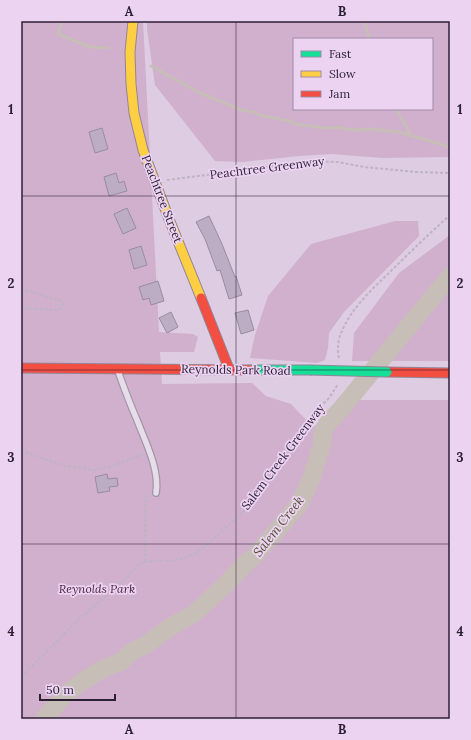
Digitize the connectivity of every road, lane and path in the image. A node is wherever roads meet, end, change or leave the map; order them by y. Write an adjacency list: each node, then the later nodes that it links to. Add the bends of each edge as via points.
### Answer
1 (133, 21): 3 (main road, Peachtree Street, via 130,52 132,100 143,150)
2 (450, 173): 3 (path, Peachtree Greenway, via 311,161 173,178)
3 (155, 183): 10 (main road, Peachtree Street)
4 (450, 215): 7 (path, via 420,241 351,314 341,331)
5 (21, 288): 6 (path, via 62,301 63,305 61,309 54,310)
6 (21, 308)
7 (339, 359)
8 (21, 368): 9 (main road, Reynolds Park Road)
9 (117, 369): 10 (main road, Reynolds Park Road); 14 (lane)
10 (229, 369): 11 (main road, Reynolds Park Road, bridge)
11 (450, 373)
12 (339, 382): 16 (path, Salem Creek Greenway, via 243,512 187,558)
13 (21, 450): 14 (path, via 62,465 95,470)
14 (150, 453): 15 (lane, via 157,484)
15 (156, 493): 16 (path, via 146,497)
16 (145, 562): 17 (path, via 139,564 78,620)
17 (21, 677)

